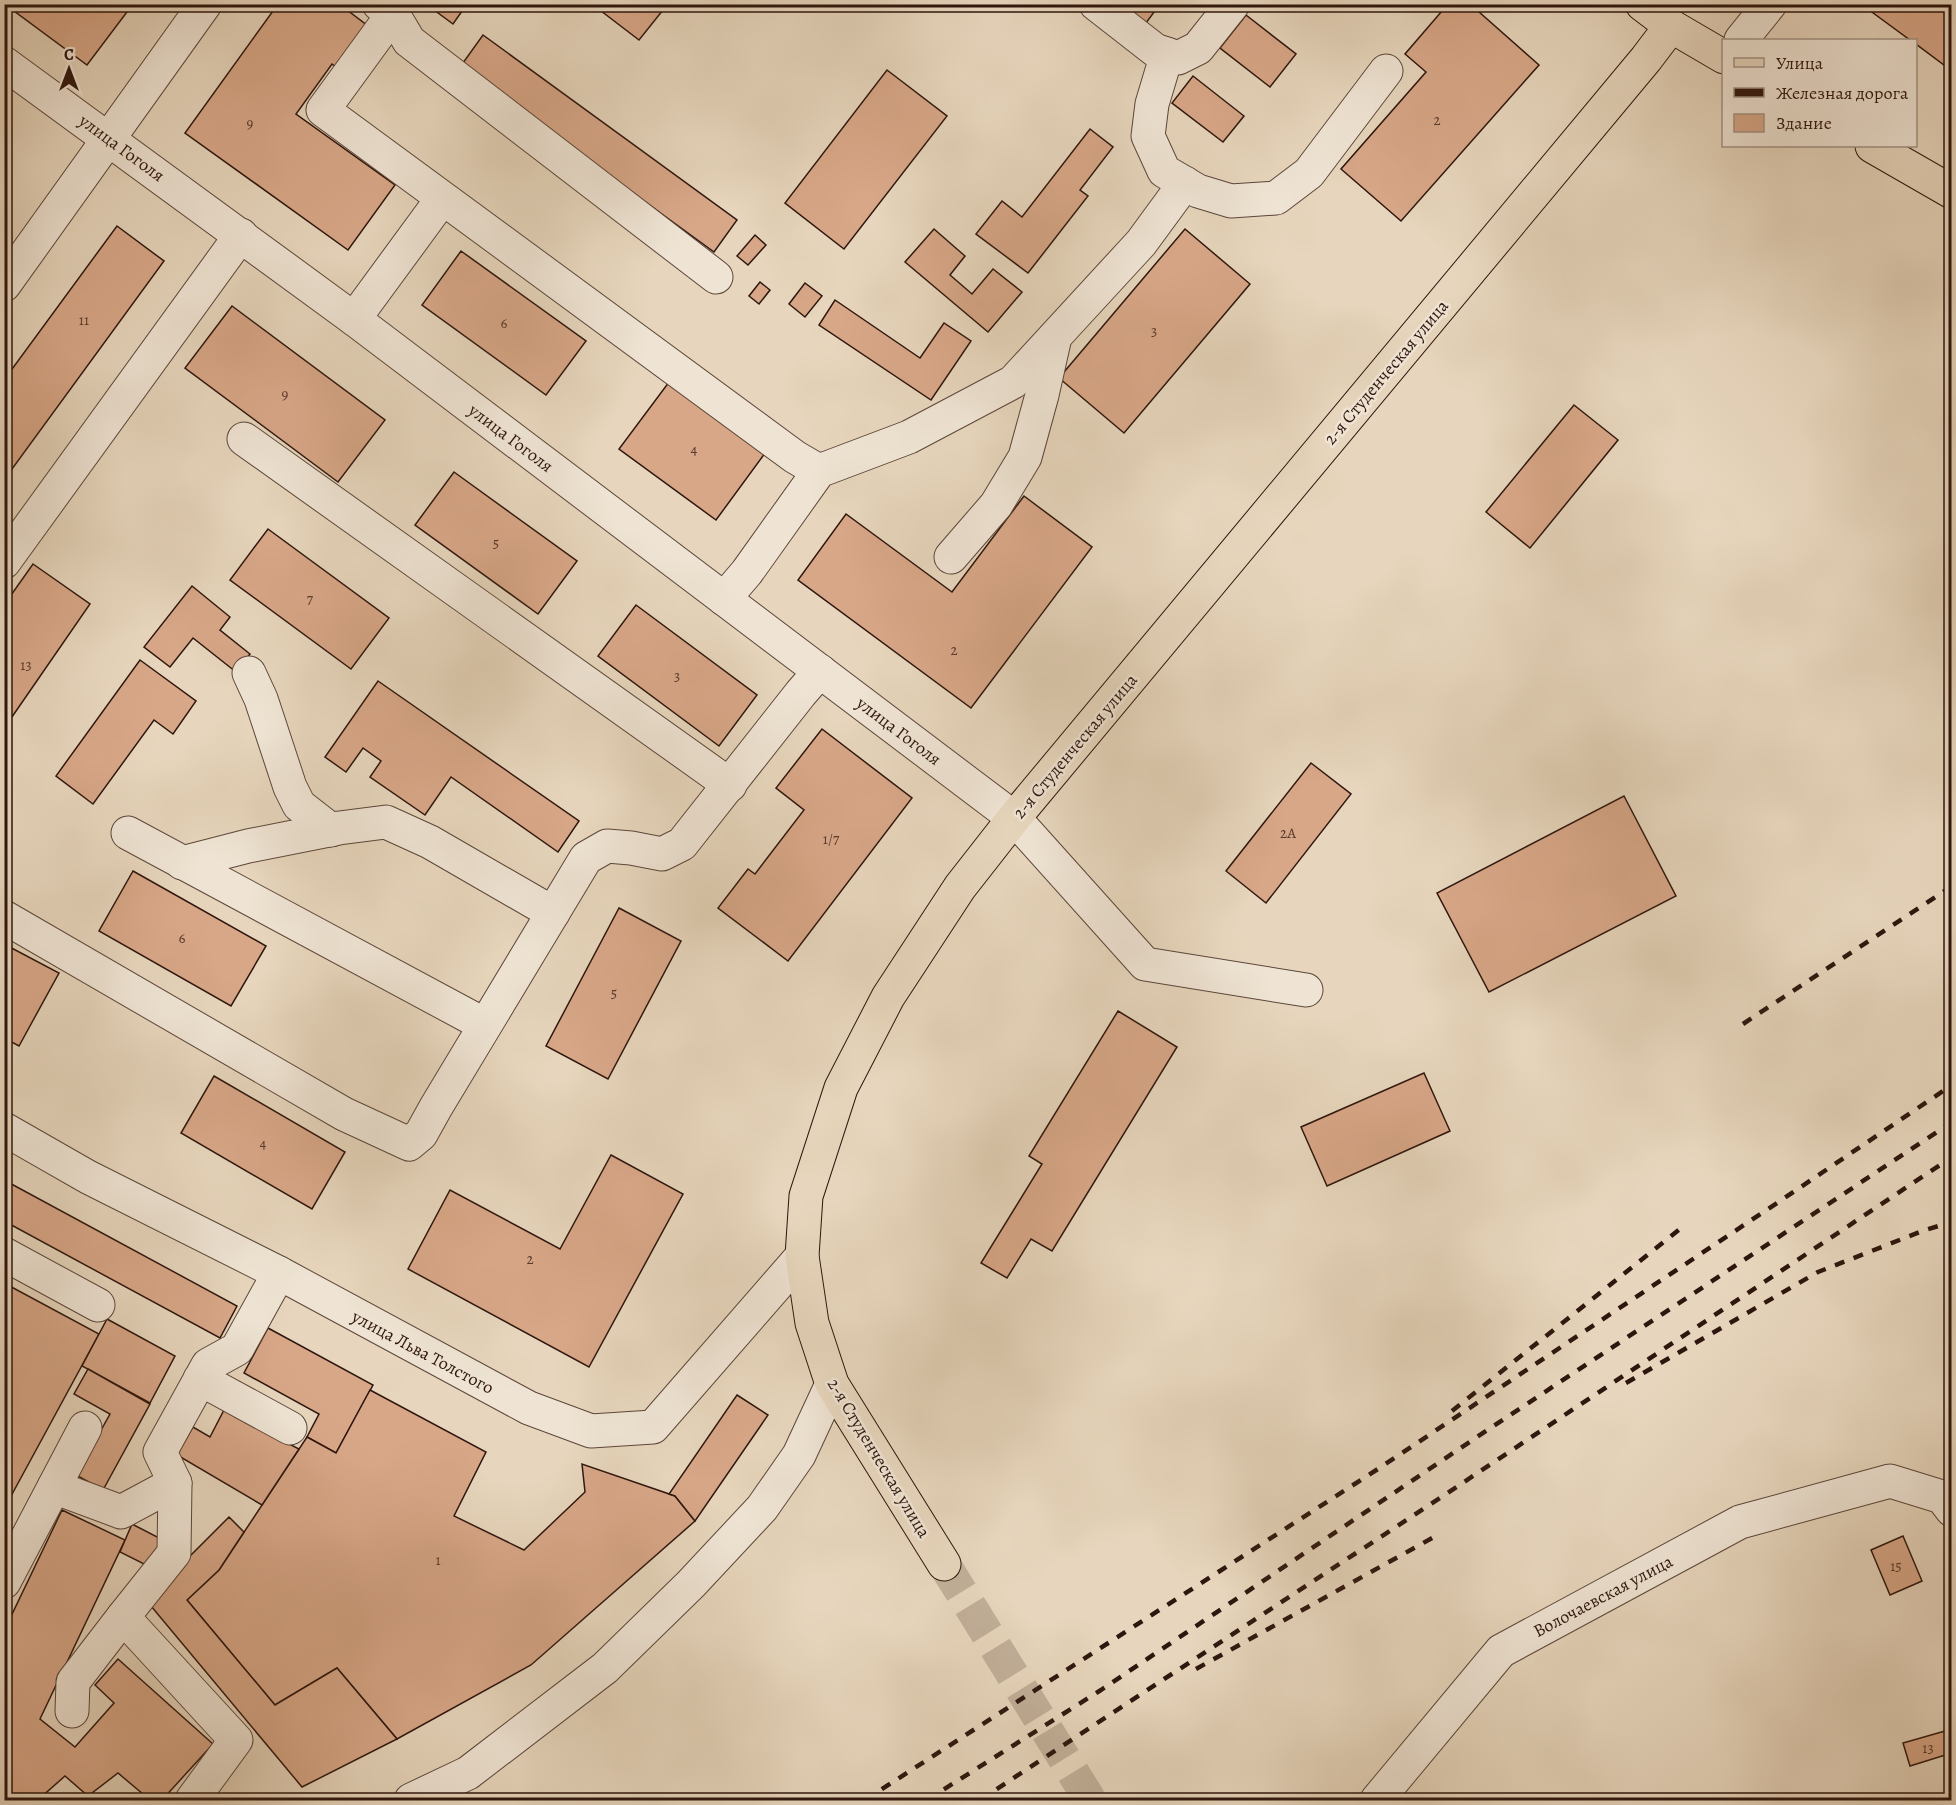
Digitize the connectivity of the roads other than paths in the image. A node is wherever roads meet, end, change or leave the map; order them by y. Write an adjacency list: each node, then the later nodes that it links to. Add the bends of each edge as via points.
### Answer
1 (205, 4): 13 (street)
2 (1096, 4): 9 (street, via 1155,50)
3 (1233, 4): 9 (street, via 1198,48 1178,58)
4 (1642, 4): 7 (main road)
5 (1770, 4): 8 (street)
6 (386, 9): 17 (street, via 323,110); 19 (street, via 410,41)
7 (1671, 26): 10 (main road); 31 (main road, 2-я Студенческая улица)
8 (1742, 39)
9 (1167, 54): 15 (street, via 1152,104 1148,136 1164,171)
10 (1722, 56)
11 (4, 63): 13 (street, улица Гоголя)
12 (1386, 71): 15 (street, via 1310,173 1276,198 1231,201)
13 (109, 139): 18 (street, улица Гоголя); 20 (street)
14 (1874, 147): 16 (main road)
15 (1185, 183): 22 (street, via 1141,243)
16 (1952, 192)
17 (442, 199): 21 (street); 24 (street)
18 (241, 235): 21 (street, улица Гоголя); 26 (street)
19 (716, 277)
20 (4, 285)
21 (354, 319): 27 (street, улица Гоголя)
22 (1055, 335): 24 (street, via 1012,382 909,437); 25 (street, via 1025,457 996,505)
23 (244, 439): 30 (street)
24 (819, 471): 27 (street)
25 (951, 557)
26 (4, 562)
27 (724, 599): 28 (street, улица Гоголя)
28 (820, 672): 30 (street); 31 (street, улица Гоголя)
29 (249, 673): 32 (street, via 290,787 300,805)
30 (730, 785): 35 (street, via 682,844 662,854 607,846 586,858)
31 (1014, 818): 37 (street, улица Гоголя, via 1145,964); 41 (main road, 2-я Студенческая улица, via 960,887 888,997 842,1088 806,1196)
32 (331, 830): 34 (street); 35 (street, via 386,822 430,842)
33 (128, 833): 34 (street)
34 (183, 862): 38 (street)
35 (553, 913): 38 (street)
36 (4, 917): 38 (street, via 344,1114 409,1144 421,1134)
37 (1306, 990)
38 (485, 1025)
39 (4, 1129): 42 (street, улица Льва Толстого, via 88,1177)
40 (4, 1254): 43 (street)
41 (802, 1256): 42 (street, улица Льва Толстого, via 653,1426 591,1431 529,1408); 45 (main road, 2-я Студенческая улица, via 812,1323)
42 (279, 1274): 44 (street, via 237,1349 207,1365)
43 (98, 1305)
44 (200, 1379): 47 (street); 48 (street, via 160,1452)
45 (831, 1384): 51 (main road, 2-я Студенческая улица); 56 (street, via 799,1455 762,1508 684,1592 605,1668 468,1773)
46 (85, 1428): 49 (street)
47 (290, 1428)
48 (175, 1484): 49 (street, via 121,1512); 53 (street, via 174,1553)
49 (54, 1487): 52 (street)
50 (1952, 1510): 57 (street, Волочаевская улица, via 1942,1497 1890,1481 1740,1522 1501,1651)
51 (944, 1564)
52 (4, 1582)
53 (123, 1617): 54 (street, via 73,1682); 55 (street, via 236,1740)
54 (72, 1711)
55 (192, 1800)
56 (411, 1800)
57 (1377, 1800)

